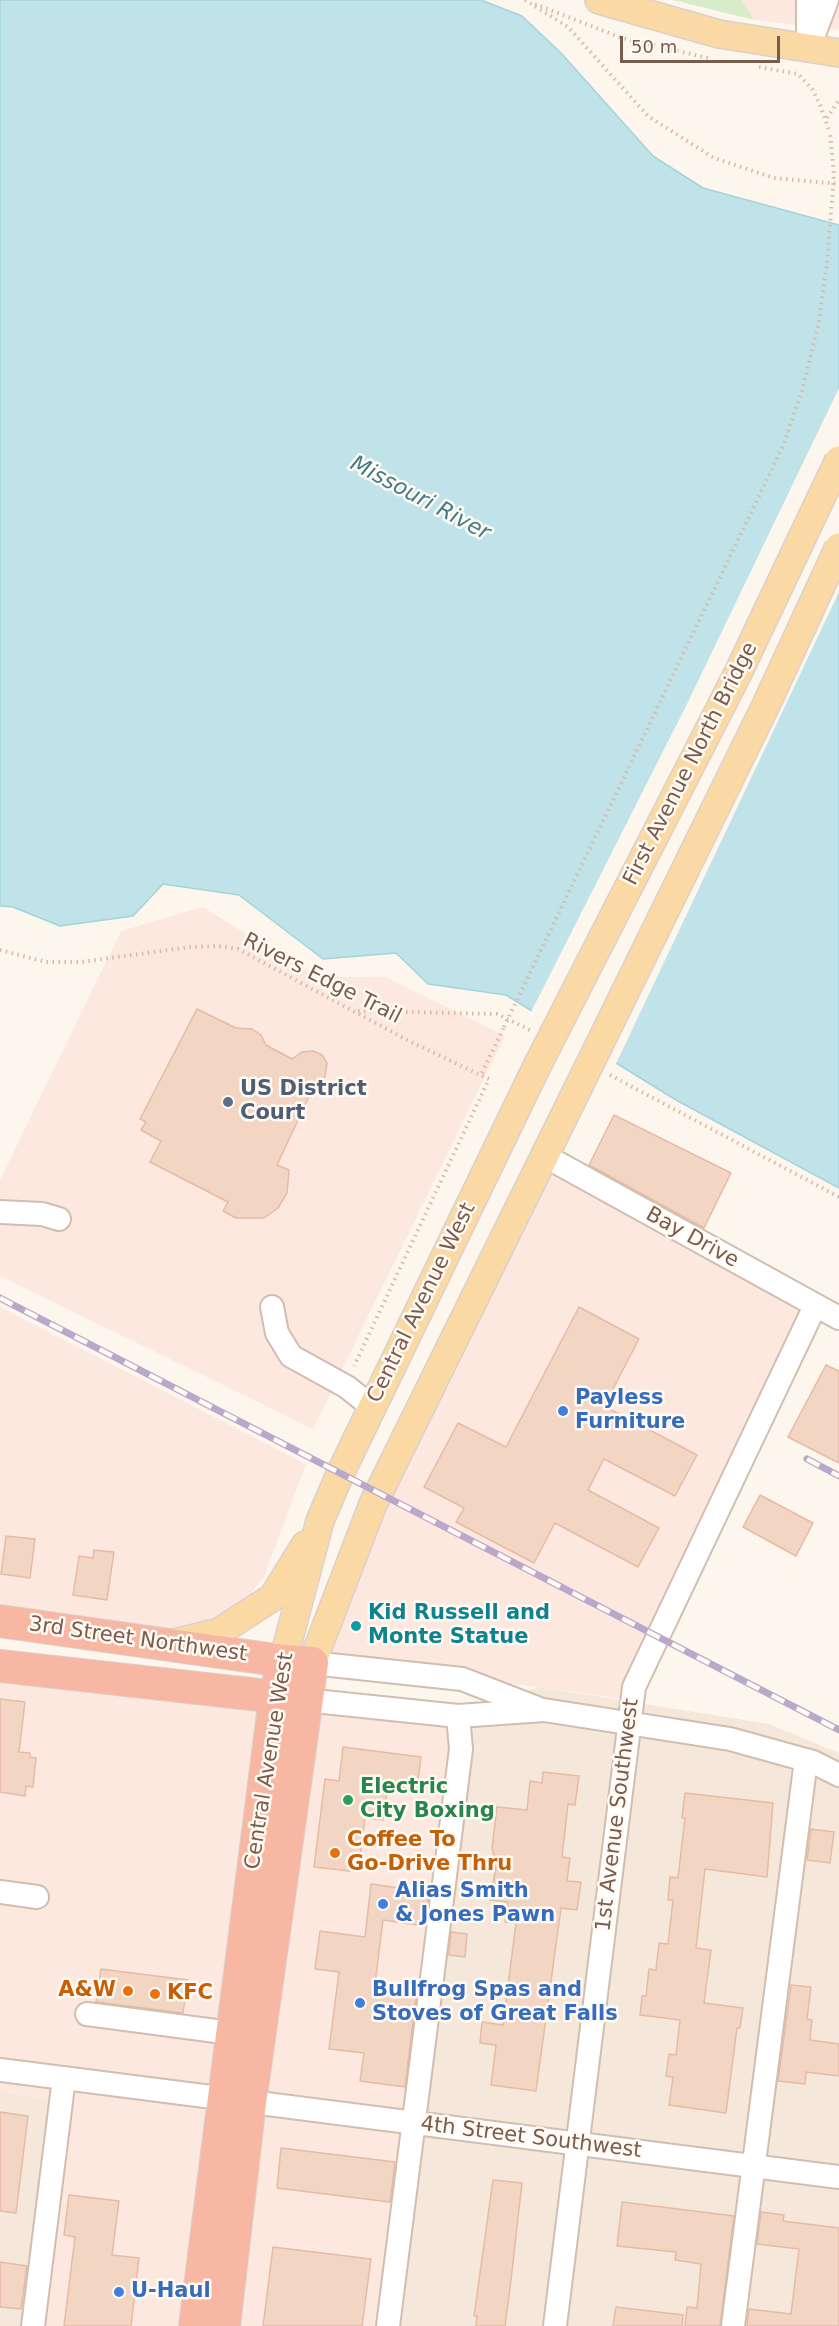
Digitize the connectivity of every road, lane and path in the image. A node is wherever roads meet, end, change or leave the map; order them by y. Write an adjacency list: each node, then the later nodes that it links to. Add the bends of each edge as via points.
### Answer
1 (525, 0): 8 (path, via 567,27 648,116 714,158 774,178)
2 (599, 0): 5 (main road, via 719,34)
3 (808, 0): 5 (street)
4 (827, 0): 5 (street)
5 (808, 50): 6 (main road)
6 (839, 53)
7 (839, 100): 13 (path, bridge, via 827,119 834,175 820,310 802,391 783,446)
8 (839, 184)
9 (839, 460): 12 (main road, First Avenue North Bridge, bridge, via 738,673)
10 (839, 547): 14 (main road, First Avenue North Bridge, bridge)
11 (0, 950): 13 (path, Rivers Edge Trail, via 46,963 190,947 238,949 455,1064)
12 (537, 1066): 22 (main road, Central Avenue West)
13 (482, 1073): 21 (path, via 489,1078 359,1350)
14 (579, 1086): 15 (main road, Central Avenue West)
15 (545, 1156): 18 (street, Bay Drive); 26 (main road, Central Avenue West)
16 (0, 1212): 17 (street)
17 (59, 1218)
18 (814, 1306): 20 (street, Bay Drive); 31 (street, 1st Avenue Southwest, via 634,1687)
19 (272, 1307): 21 (street, via 277,1333 291,1356)
20 (839, 1318)
21 (347, 1387): 22 (street)
22 (372, 1407): 23 (main road, Central Avenue West)
23 (320, 1521): 25 (main road, via 273,1597 219,1632); 26 (main road, Central Avenue West)
24 (0, 1621): 25 (highway, 3rd Street Northwest)
25 (169, 1644): 26 (highway, 3rd Street Northwest)
26 (298, 1662): 28 (highway, Central Avenue West); 29 (street, via 462,1679)
27 (0, 1666): 28 (highway, 3rd Street Northwest)
28 (290, 1699): 30 (street); 37 (highway, Central Avenue West); 40 (highway, Central Avenue West)
29 (544, 1710): 30 (street); 31 (street)
30 (458, 1716): 41 (street, via 461,1749)
31 (629, 1722): 32 (street, via 730,1739); 42 (street, 1st Avenue Southwest)
32 (806, 1760): 33 (street); 43 (street)
33 (839, 1775)
34 (0, 1892): 35 (street)
35 (37, 1897)
36 (87, 2014): 37 (street)
37 (231, 2032): 40 (highway, Central Avenue West)
38 (0, 2070): 39 (street, 4th Street Southwest)
39 (64, 2078): 40 (street, 4th Street Southwest); 45 (street)
40 (236, 2101): 41 (street, 4th Street Southwest); 46 (highway, Central Avenue West); 47 (highway, Central Avenue West)
41 (414, 2123): 42 (street, 4th Street Southwest); 48 (street)
42 (578, 2144): 43 (street, 4th Street Southwest); 49 (street, 1st Avenue Southwest)
43 (752, 2166): 44 (street, 4th Street Southwest); 50 (street)
44 (839, 2177)
45 (33, 2326)
46 (195, 2326)
47 (224, 2326)
48 (388, 2326)
49 (555, 2326)
50 (733, 2326)

